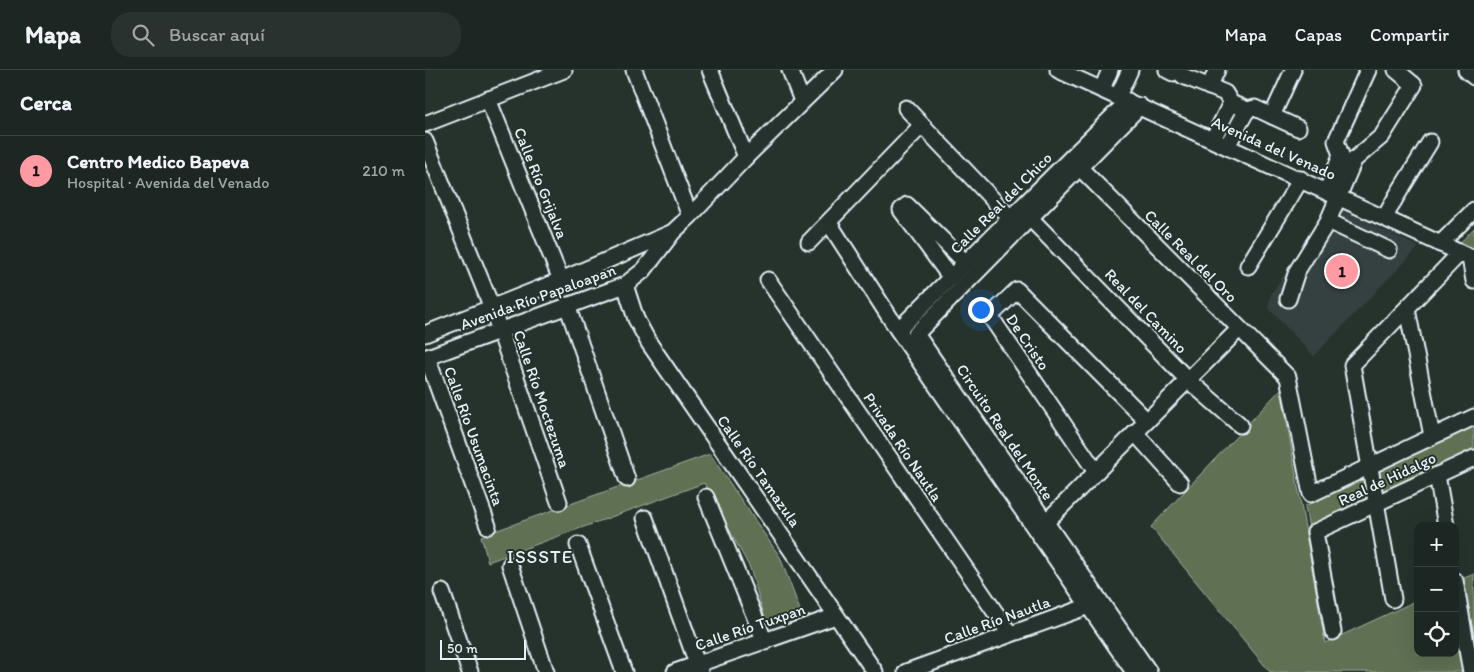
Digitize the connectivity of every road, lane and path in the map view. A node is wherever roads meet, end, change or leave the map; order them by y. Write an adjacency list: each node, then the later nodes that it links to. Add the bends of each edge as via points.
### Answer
1 (564, 70): 18 (street)
2 (633, 70): 38 (street)
3 (710, 70): 32 (street)
4 (790, 70): 19 (street)
5 (835, 70): 19 (street, Avenida Río Papaloapan)
6 (1058, 70): 17 (street, Avenida del Venado)
7 (1110, 70): 17 (street)
8 (1130, 70): 20 (street)
9 (1217, 70): 16 (street)
10 (1293, 70): 24 (street)
11 (1368, 70): 33 (street, via 1336,140)
12 (1395, 70): 33 (street, via 1414,85 1382,136)
13 (1467, 70): 15 (street)
14 (1174, 73): 16 (street)
15 (1474, 77)
16 (1209, 87): 21 (street, via 1225,93)
17 (1102, 89): 20 (street, Avenida del Venado)
18 (488, 99): 25 (street); 51 (street, Calle Río Grijalva)
19 (802, 101): 32 (street, Avenida Río Papaloapan)
20 (1129, 101): 28 (street, Avenida del Venado); 34 (street, Calle Real del Chico)
21 (1231, 103): 23 (street); 28 (street)
22 (906, 108): 26 (street)
23 (1247, 110): 24 (street, via 1255,108); 31 (street)
24 (1272, 116): 27 (street)
25 (425, 124)
26 (923, 125): 41 (street); 42 (street)
27 (1298, 128)
28 (1213, 139): 31 (street, Avenida del Venado)
29 (425, 141): 57 (street, Calle Río Moctezuma)
30 (1430, 142): 39 (street)
31 (1227, 146): 35 (street, Avenida del Venado)
32 (746, 157): 38 (street, Avenida Río Papaloapan)
33 (1348, 158): 36 (street)
34 (1075, 163): 41 (street, Calle Real del Chico); 59 (street, Calle Real del Oro)
35 (1301, 179): 36 (street, Avenida del Venado); 49 (street)
36 (1333, 194): 39 (street, Avenida del Venado); 40 (street)
37 (1474, 210): 45 (street)
38 (690, 216): 43 (street, Avenida Río Papaloapan)
39 (1385, 217): 45 (street, Avenida del Venado)
40 (1328, 221): 46 (street); 55 (street, via 1297,271)
41 (1021, 222): 48 (street, Calle Real del Chico); 64 (street, Real del Camino); 80 (street, Circuito Real del Monte, via 916,334)
42 (829, 223): 44 (street); 61 (street, Circuito Real del Monte)
43 (673, 232): 51 (street, Avenida Río Papaloapan); 54 (street, Avenida Río Papaloapan, via 644,270)
44 (809, 242)
45 (1440, 244): 47 (street, Avenida del Venado)
46 (1389, 250)
47 (1468, 256): 53 (street); 58 (street)
48 (966, 262): 50 (street, Calle Real del Chico); 50 (street, via 907,205 901,210)
49 (1248, 266)
50 (951, 278): 61 (street, Calle Real del Chico)
51 (561, 280): 57 (street, Avenida Río Papaloapan)
52 (768, 280): 91 (street, Privada Río Nautla)
53 (1474, 281)
54 (625, 285): 56 (street, Avenida Río Papaloapan); 89 (street, Calle Río Tamazula, via 649,343)
55 (1288, 299)
56 (567, 305): 60 (street, Avenida Río Papaloapan); 74 (street)
57 (492, 308): 60 (street, Calle Río Moctezuma); 62 (street, Avenida Río Papaloapan)
58 (1407, 308): 69 (street); 71 (street, via 1352,365)
59 (1239, 329): 64 (street); 71 (street, Calle Real del Oro, via 1288,377 1311,494)
60 (500, 330): 63 (street, Avenida Río Papaloapan); 77 (street, Calle Río Moctezuma)
61 (898, 330): 87 (street, Circuito Real del Monte)
62 (425, 334)
63 (426, 358): 82 (street, Calle Río Usumacinta)
64 (1188, 380): 66 (street); 67 (street, Real del Camino)
65 (1474, 417): 69 (street)
66 (1147, 421): 68 (street); 72 (street, De Cristo, via 1017,290 989,316)
67 (1240, 425)
68 (1135, 433): 72 (street); 75 (street)
69 (1432, 436): 71 (street)
70 (1474, 458): 73 (street, Real de Hidalgo)
71 (1371, 465): 78 (street)
72 (1096, 472): 80 (street)
73 (1437, 475): 78 (street, Real de Hidalgo); 81 (street)
74 (627, 479)
75 (1180, 483)
76 (706, 496): 92 (street)
77 (559, 502)
78 (1377, 504): 86 (street); 90 (street, Real de Hidalgo, via 1315,532)
79 (645, 518): 93 (street)
80 (1046, 522): 87 (street, Circuito Real del Monte)
81 (1445, 522)
82 (488, 526)
83 (577, 545): 96 (street)
84 (510, 566): 95 (street)
85 (442, 592): 94 (street)
86 (1393, 599)
87 (1094, 604): 91 (street, Calle Río Nautla); 100 (street, Circuito Real del Monte); 101 (street, Circuito Real del Monte)
88 (1459, 604): 102 (street)
89 (836, 616): 92 (street, Calle Río Tuxpan); 98 (street, Calle Río Tamazula)
90 (1333, 632)
91 (1010, 634): 99 (street, Calle Río Nautla)
92 (765, 642): 93 (street, Calle Río Tuxpan)
93 (698, 668): 97 (street, Calle Río Tuxpan)
94 (470, 672)
95 (546, 672)
96 (624, 672)
97 (675, 672)
98 (875, 672)
99 (906, 672)
100 (1134, 672)
101 (1149, 672)
102 (1471, 672)

